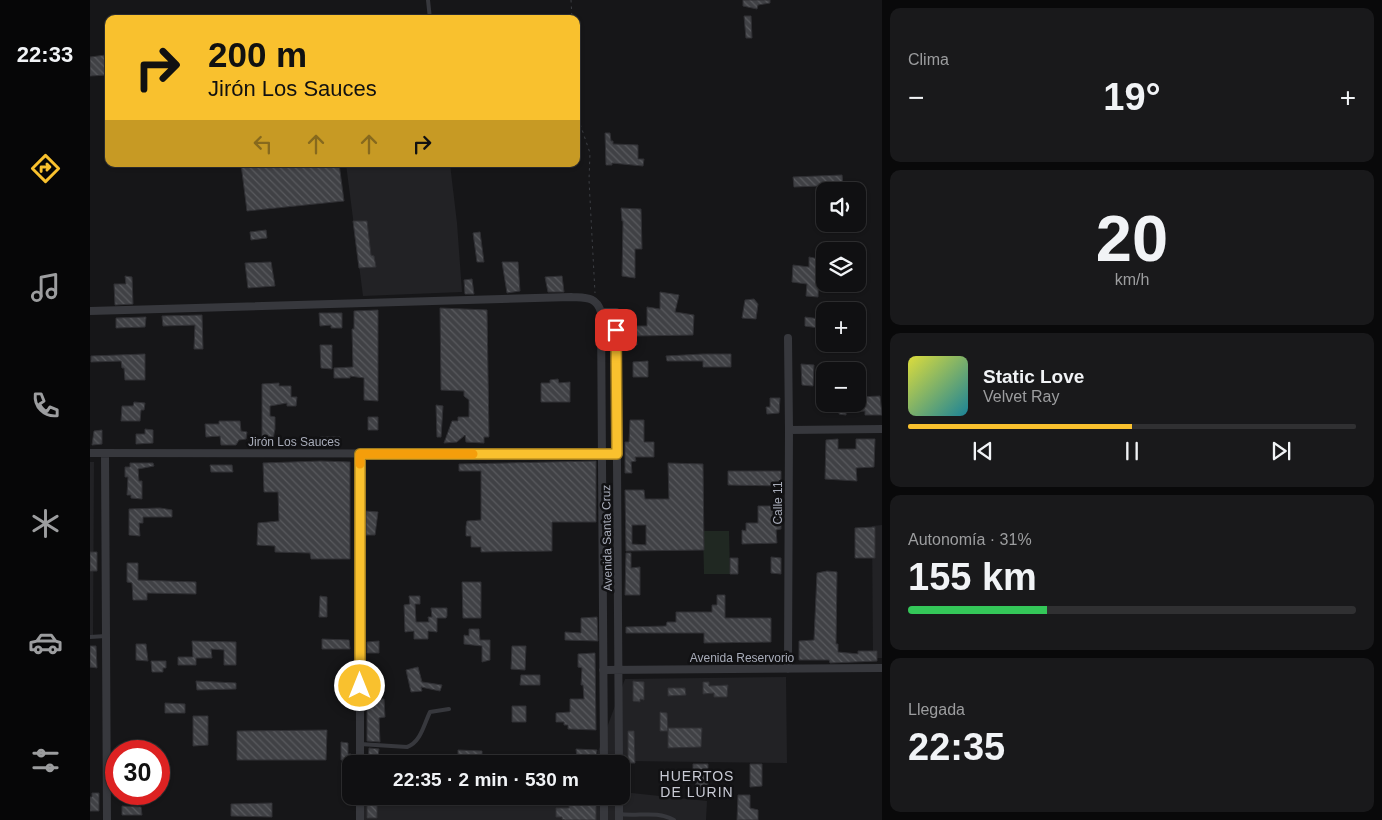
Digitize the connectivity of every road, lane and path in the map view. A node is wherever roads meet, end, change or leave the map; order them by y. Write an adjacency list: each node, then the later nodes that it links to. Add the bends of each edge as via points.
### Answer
1 (428, 0): 3 (lane)
2 (571, 0): 4 (path)
3 (430, 15)
4 (572, 15)
5 (580, 124): 6 (path, via 590,153)
6 (596, 301): 7 (street, via 571,297); 8 (street)
7 (90, 311)
8 (601, 312): 15 (street, Avenida Santa Cruz); 16 (street, Avenida Santa Cruz, via 616,312)
9 (788, 338): 11 (street, Calle 11)
10 (882, 429): 11 (street)
11 (789, 430): 19 (street, Calle 11)
12 (90, 453): 13 (street, Jirón Los Sauces)
13 (106, 453): 14 (street, Jirón Los Sauces); 17 (street)
14 (360, 454): 15 (street, Jirón Los Sauces); 24 (street)
15 (602, 454): 16 (street, Jirón Los Sauces); 21 (street, Avenida Santa Cruz)
16 (617, 454): 22 (street, Avenida Santa Cruz)
17 (106, 636): 18 (lane); 31 (street)
18 (90, 637)
19 (788, 668): 20 (street, Avenida Reservorio); 22 (street, Avenida Reservorio)
20 (882, 668)
21 (603, 670): 22 (street, Avenida Reservorio); 26 (street, Avenida Santa Cruz)
22 (620, 670): 27 (street, Avenida Santa Cruz)
23 (449, 709): 24 (lane, via 430,712 413,745)
24 (360, 744): 25 (street)
25 (360, 755)
26 (604, 755)
27 (619, 755)
28 (360, 805): 32 (street)
29 (604, 805): 33 (street)
30 (619, 817): 34 (lane, via 657,814)
31 (107, 820)
32 (360, 820)
33 (604, 820)
34 (674, 820)

